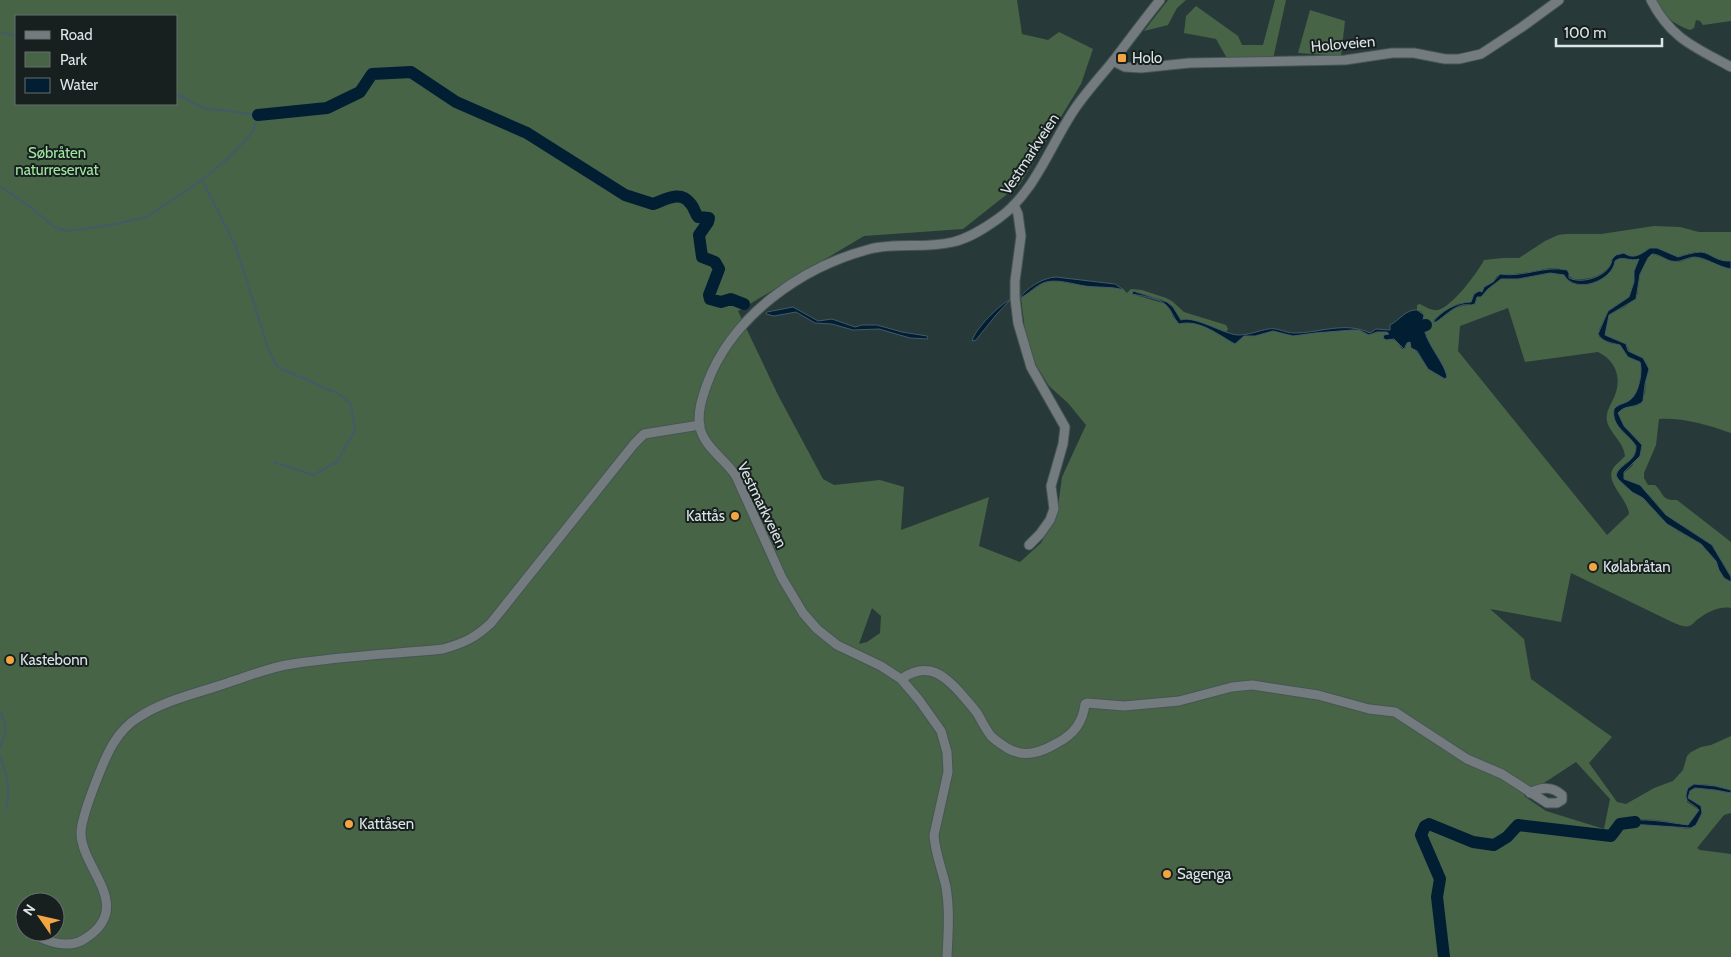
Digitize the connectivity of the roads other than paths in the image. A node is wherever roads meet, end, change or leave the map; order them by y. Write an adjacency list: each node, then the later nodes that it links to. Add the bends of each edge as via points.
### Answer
1 (1160, 0): 4 (street, Vestmarkveien)
2 (1559, 0): 4 (street, Holoveien, via 1481,54 1459,58 1392,53 1345,60 1189,63 1141,68 1125,67)
3 (1651, 0): 5 (street, via 1667,25 1681,39)
4 (1113, 61): 6 (street, Vestmarkveien, via 1075,109)
5 (1731, 67)
6 (1014, 205): 7 (street, Vestmarkveien, via 986,227 964,238 941,244 869,249 830,264 780,291 743,326 719,358 703,395); 8 (street, via 1021,236 1015,281 1020,331 1031,367 1065,427 1052,486 1054,509 1050,520)
7 (700, 425): 9 (street, Vestmarkveien, via 708,443 736,476 782,578 803,613 837,645); 11 (street, via 644,434 491,623 477,636 443,649 275,667 158,706 137,718 121,733 107,757 84,816 81,833 84,849 103,888 106,903 102,921 94,932 76,943)
8 (1029, 545)
9 (901, 679): 10 (street, via 923,670 937,673 954,685 997,742 1017,753 1027,754 1048,748 1068,736 1078,726 1085,704 1124,706 1179,701 1252,685 1318,694 1394,712 1467,759 1502,774); 12 (street, Vestmarkveien, via 941,731 947,752 948,772 934,835 949,903)
10 (1530, 793)
11 (50, 942)
12 (947, 957)

